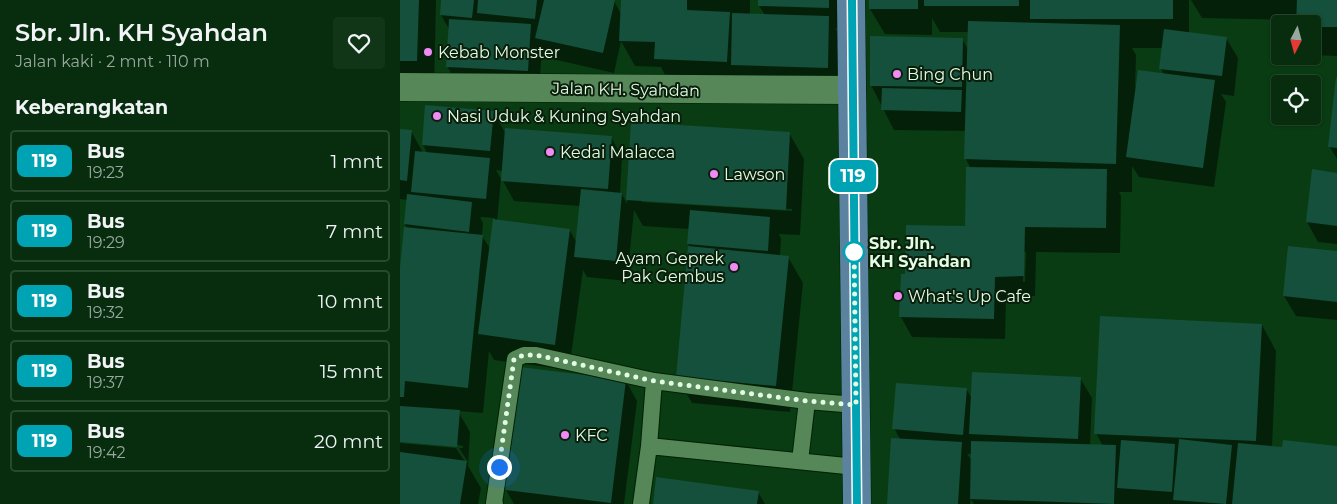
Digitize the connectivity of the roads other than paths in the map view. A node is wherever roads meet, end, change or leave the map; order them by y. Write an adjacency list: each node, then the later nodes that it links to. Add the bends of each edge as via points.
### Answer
1 (852, 0): 3 (main road)
2 (400, 87): 3 (street, Jalan KH. Syahdan)
3 (852, 90): 6 (main road)
4 (654, 381): 5 (lane); 7 (lane); 10 (lane, via 536,355 514,359)
5 (807, 401): 6 (lane); 8 (lane)
6 (856, 405): 9 (main road)
7 (649, 446): 8 (lane); 11 (lane)
8 (800, 461): 9 (lane)
9 (856, 467): 12 (main road)
10 (495, 504)
11 (640, 504)
12 (857, 504)

